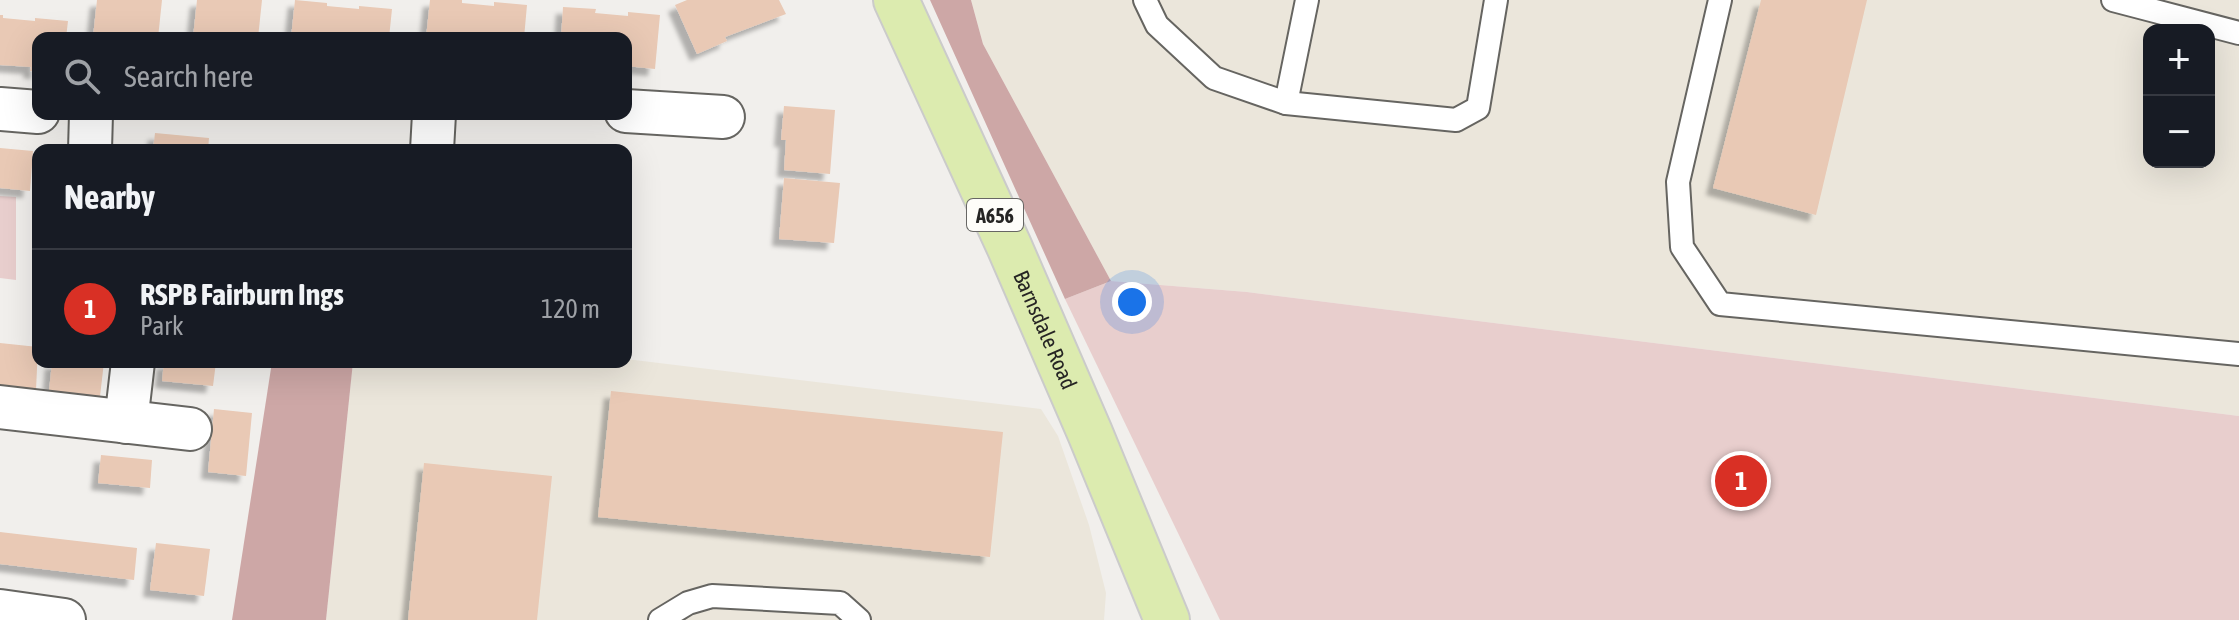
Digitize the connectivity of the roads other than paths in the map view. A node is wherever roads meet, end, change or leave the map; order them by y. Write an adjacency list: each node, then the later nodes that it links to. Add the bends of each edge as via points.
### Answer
1 (896, 0): 26 (main road, Barnsdale Road / A656, via 1009,246)
2 (1145, 0): 8 (lane, via 1157,25 1214,78)
3 (1307, 0): 8 (lane)
4 (1496, 0): 8 (lane, via 1478,108 1467,115 1456,120)
5 (1720, 0): 17 (lane, via 1678,182 1682,247 1720,304)
6 (2113, 0): 7 (lane)
7 (2239, 33)
8 (1286, 103)
9 (0, 109): 11 (street)
10 (632, 111): 12 (street)
11 (32, 112)
12 (723, 117)
13 (91, 120): 15 (street)
14 (434, 120): 16 (street)
15 (90, 144)
16 (432, 144)
17 (2239, 354)
18 (132, 368): 20 (street)
19 (0, 407): 20 (street)
20 (126, 422): 21 (street)
21 (190, 429)
22 (0, 611): 23 (street)
23 (64, 620)
24 (660, 620): 25 (lane, via 712,596 840,603)
25 (859, 620)
26 (1167, 620)

